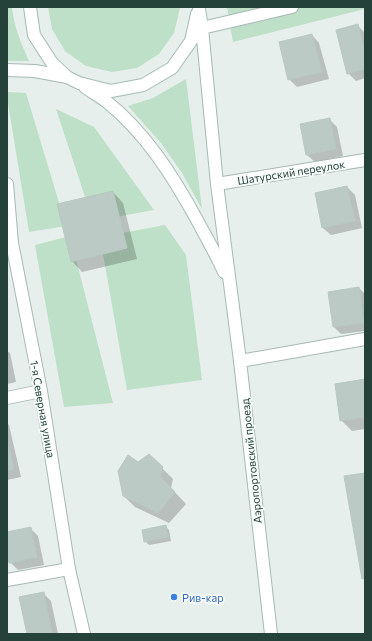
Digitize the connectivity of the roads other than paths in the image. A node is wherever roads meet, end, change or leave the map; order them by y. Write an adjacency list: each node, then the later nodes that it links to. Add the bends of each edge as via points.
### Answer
1 (30, 7): 7 (main road, via 34,35 52,63)
2 (292, 7): 4 (main road)
3 (198, 8): 4 (main road); 5 (main road, via 191,41)
4 (202, 28): 5 (main road); 11 (main road)
5 (172, 68): 8 (main road, via 143,85 130,88 111,90)
6 (7, 70): 7 (main road, via 35,71)
7 (68, 77): 8 (main road)
8 (79, 83): 13 (main road, via 106,101 124,118 145,140 168,171 217,256)
9 (365, 160): 11 (main road, Шатурский переулок)
10 (7, 184): 12 (main road, 1-я Северная улица)
11 (217, 184): 13 (main road)
12 (10, 244): 16 (main road, 1-я Северная улица)
13 (230, 288): 15 (main road, Аэропортовский проезд)
14 (365, 339): 15 (main road)
15 (240, 361): 21 (main road, Аэропортовский проезд)
16 (41, 390): 17 (main road); 18 (main road, 1-я Северная улица)
17 (7, 398)
18 (69, 569): 19 (main road); 20 (main road, 1-я Северная улица)
19 (7, 580)
20 (84, 634)
21 (271, 634)

